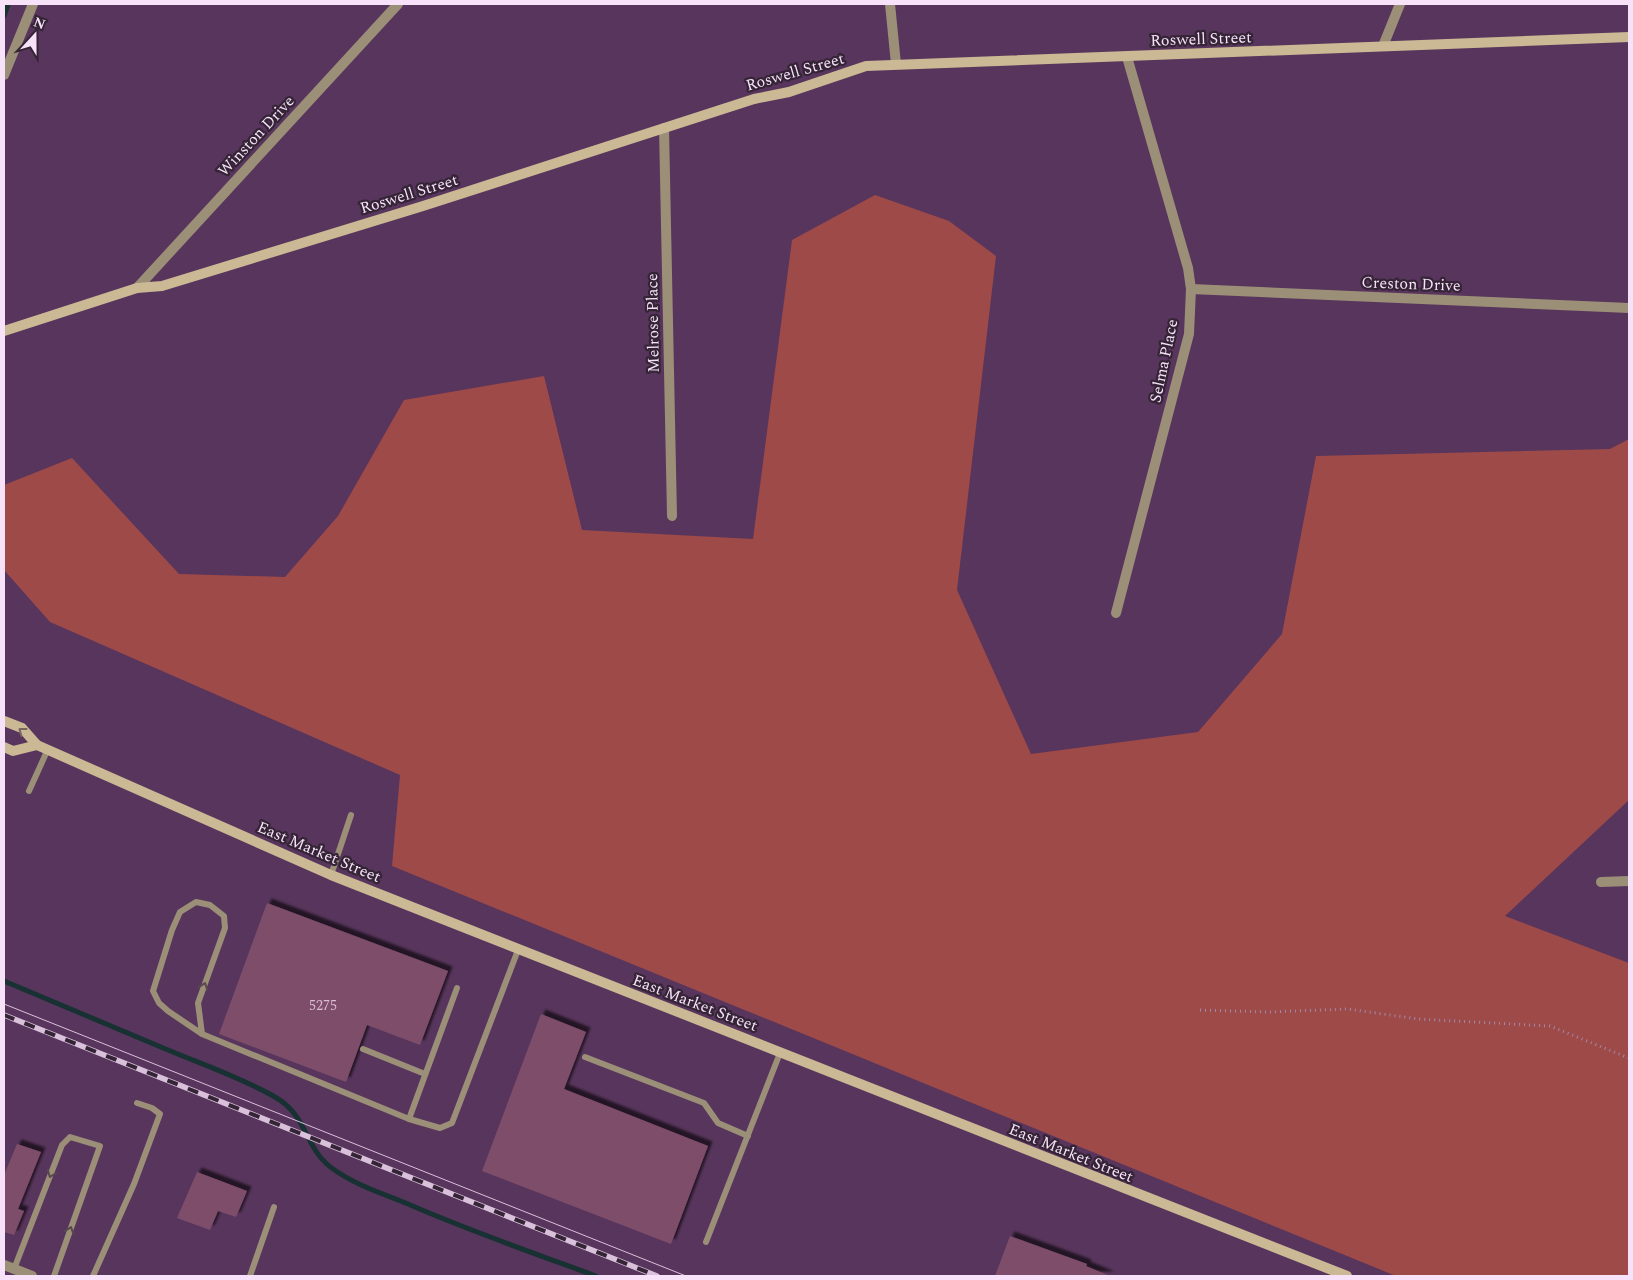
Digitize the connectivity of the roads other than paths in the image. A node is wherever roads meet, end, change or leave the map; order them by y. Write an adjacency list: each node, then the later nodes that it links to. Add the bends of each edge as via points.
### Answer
1 (32, 4): 9 (street)
2 (398, 4): 11 (street, Winston Drive)
3 (890, 4): 8 (street)
4 (1400, 4): 6 (street)
5 (1629, 37): 6 (street, Roswell Street)
6 (1383, 46): 7 (street, Roswell Street)
7 (1127, 57): 8 (street, Roswell Street); 12 (street, Selma Place, via 1188,268)
8 (896, 64): 10 (street, Roswell Street, via 866,66)
9 (4, 75)
10 (664, 128): 11 (street, Roswell Street, via 162,286); 15 (street, Melrose Place)
11 (137, 288): 14 (street, Roswell Street)
12 (1191, 289): 13 (street, Creston Drive); 16 (street, Selma Place, via 1189,334)
13 (1629, 308)
14 (4, 331)
15 (672, 516)
16 (1116, 613)
17 (4, 721): 18 (street, East Market Street, one-way to 17, via 22,728)
18 (37, 745): 19 (street, via 13,751); 20 (street, East Market Street)
19 (4, 747)
20 (48, 749): 21 (lane); 23 (street, East Market Street)
21 (29, 791)
22 (351, 815): 23 (lane)
23 (330, 875): 26 (street, East Market Street)
24 (1629, 881): 25 (street)
25 (1601, 882)
26 (518, 950): 30 (street, East Market Street); 34 (lane, via 452,1123 440,1128)
27 (457, 988): 32 (lane)
28 (202, 1034): 28 (lane, one-way to 28, via 198,1003 225,928 224,916 210,905 196,902 180,912 153,991 168,1011); 34 (lane)
29 (363, 1049): 32 (lane)
30 (780, 1053): 35 (lane); 44 (street, East Market Street)
31 (585, 1057): 35 (lane, via 704,1103 718,1123)
32 (425, 1074): 34 (lane)
33 (137, 1103): 42 (lane, via 160,1114 134,1184)
34 (409, 1119)
35 (748, 1136): 37 (lane)
36 (274, 1207): 43 (lane)
37 (706, 1242)
38 (4, 1265): 39 (street)
39 (14, 1269): 40 (street); 41 (lane, one-way to 39, via 100,1146 70,1137 62,1144)
40 (32, 1276)
41 (54, 1276)
42 (93, 1276)
43 (250, 1276)
44 (1346, 1276)

